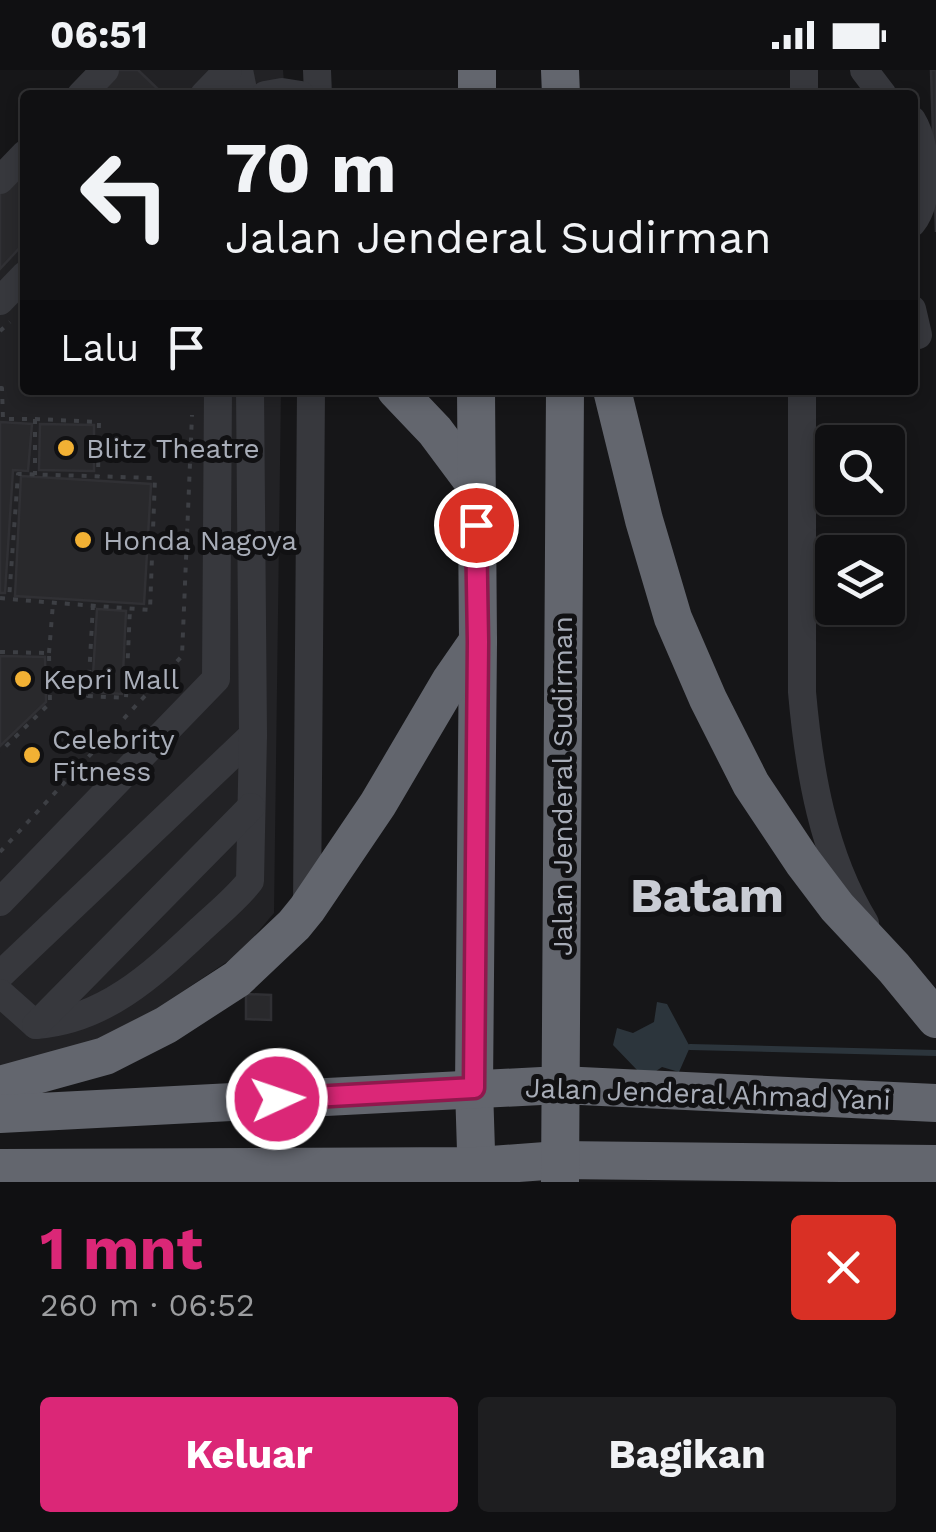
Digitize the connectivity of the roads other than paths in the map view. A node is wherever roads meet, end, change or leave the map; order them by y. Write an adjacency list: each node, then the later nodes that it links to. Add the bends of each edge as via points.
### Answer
1 (105, 70): 2 (street)
2 (87, 90)
3 (918, 133): 6 (street, via 924,196)
4 (20, 159): 5 (street)
5 (0, 180)
6 (918, 215)
7 (20, 280): 8 (street)
8 (0, 301)
9 (218, 395): 19 (street)
10 (250, 395): 20 (street)
11 (311, 395): 23 (street)
12 (401, 395): 17 (highway)
13 (476, 395): 17 (highway)
14 (565, 395): 30 (highway, Jalan Jenderal Sudirman)
15 (613, 395): 24 (highway, via 673,618 708,699 803,862)
16 (802, 395): 24 (street, via 806,742 848,890)
17 (476, 486): 18 (highway)
18 (478, 642): 23 (highway); 31 (highway)
19 (216, 679): 20 (street); 22 (street)
20 (253, 723): 21 (street); 25 (street)
21 (251, 806): 28 (street); 28 (street, via 248,885 148,978 98,1008)
22 (0, 902)
23 (307, 909): 29 (highway, via 236,979 166,1025 105,1056)
24 (894, 968): 27 (highway)
25 (0, 975)
26 (0, 993): 28 (street)
27 (936, 1019)
28 (36, 1025)
29 (0, 1084)
30 (560, 1085): 31 (highway, Jalan Jenderal Ahmad Yani); 32 (highway, Jalan Jenderal Ahmad Yani); 36 (highway, Jalan Jenderal Sudirman)
31 (474, 1088): 33 (highway, Jalan Jenderal Ahmad Yani); 37 (highway)
32 (936, 1102)
33 (0, 1114)
34 (936, 1164): 36 (highway)
35 (0, 1168): 37 (highway)
36 (560, 1171): 37 (highway)
37 (478, 1174)

